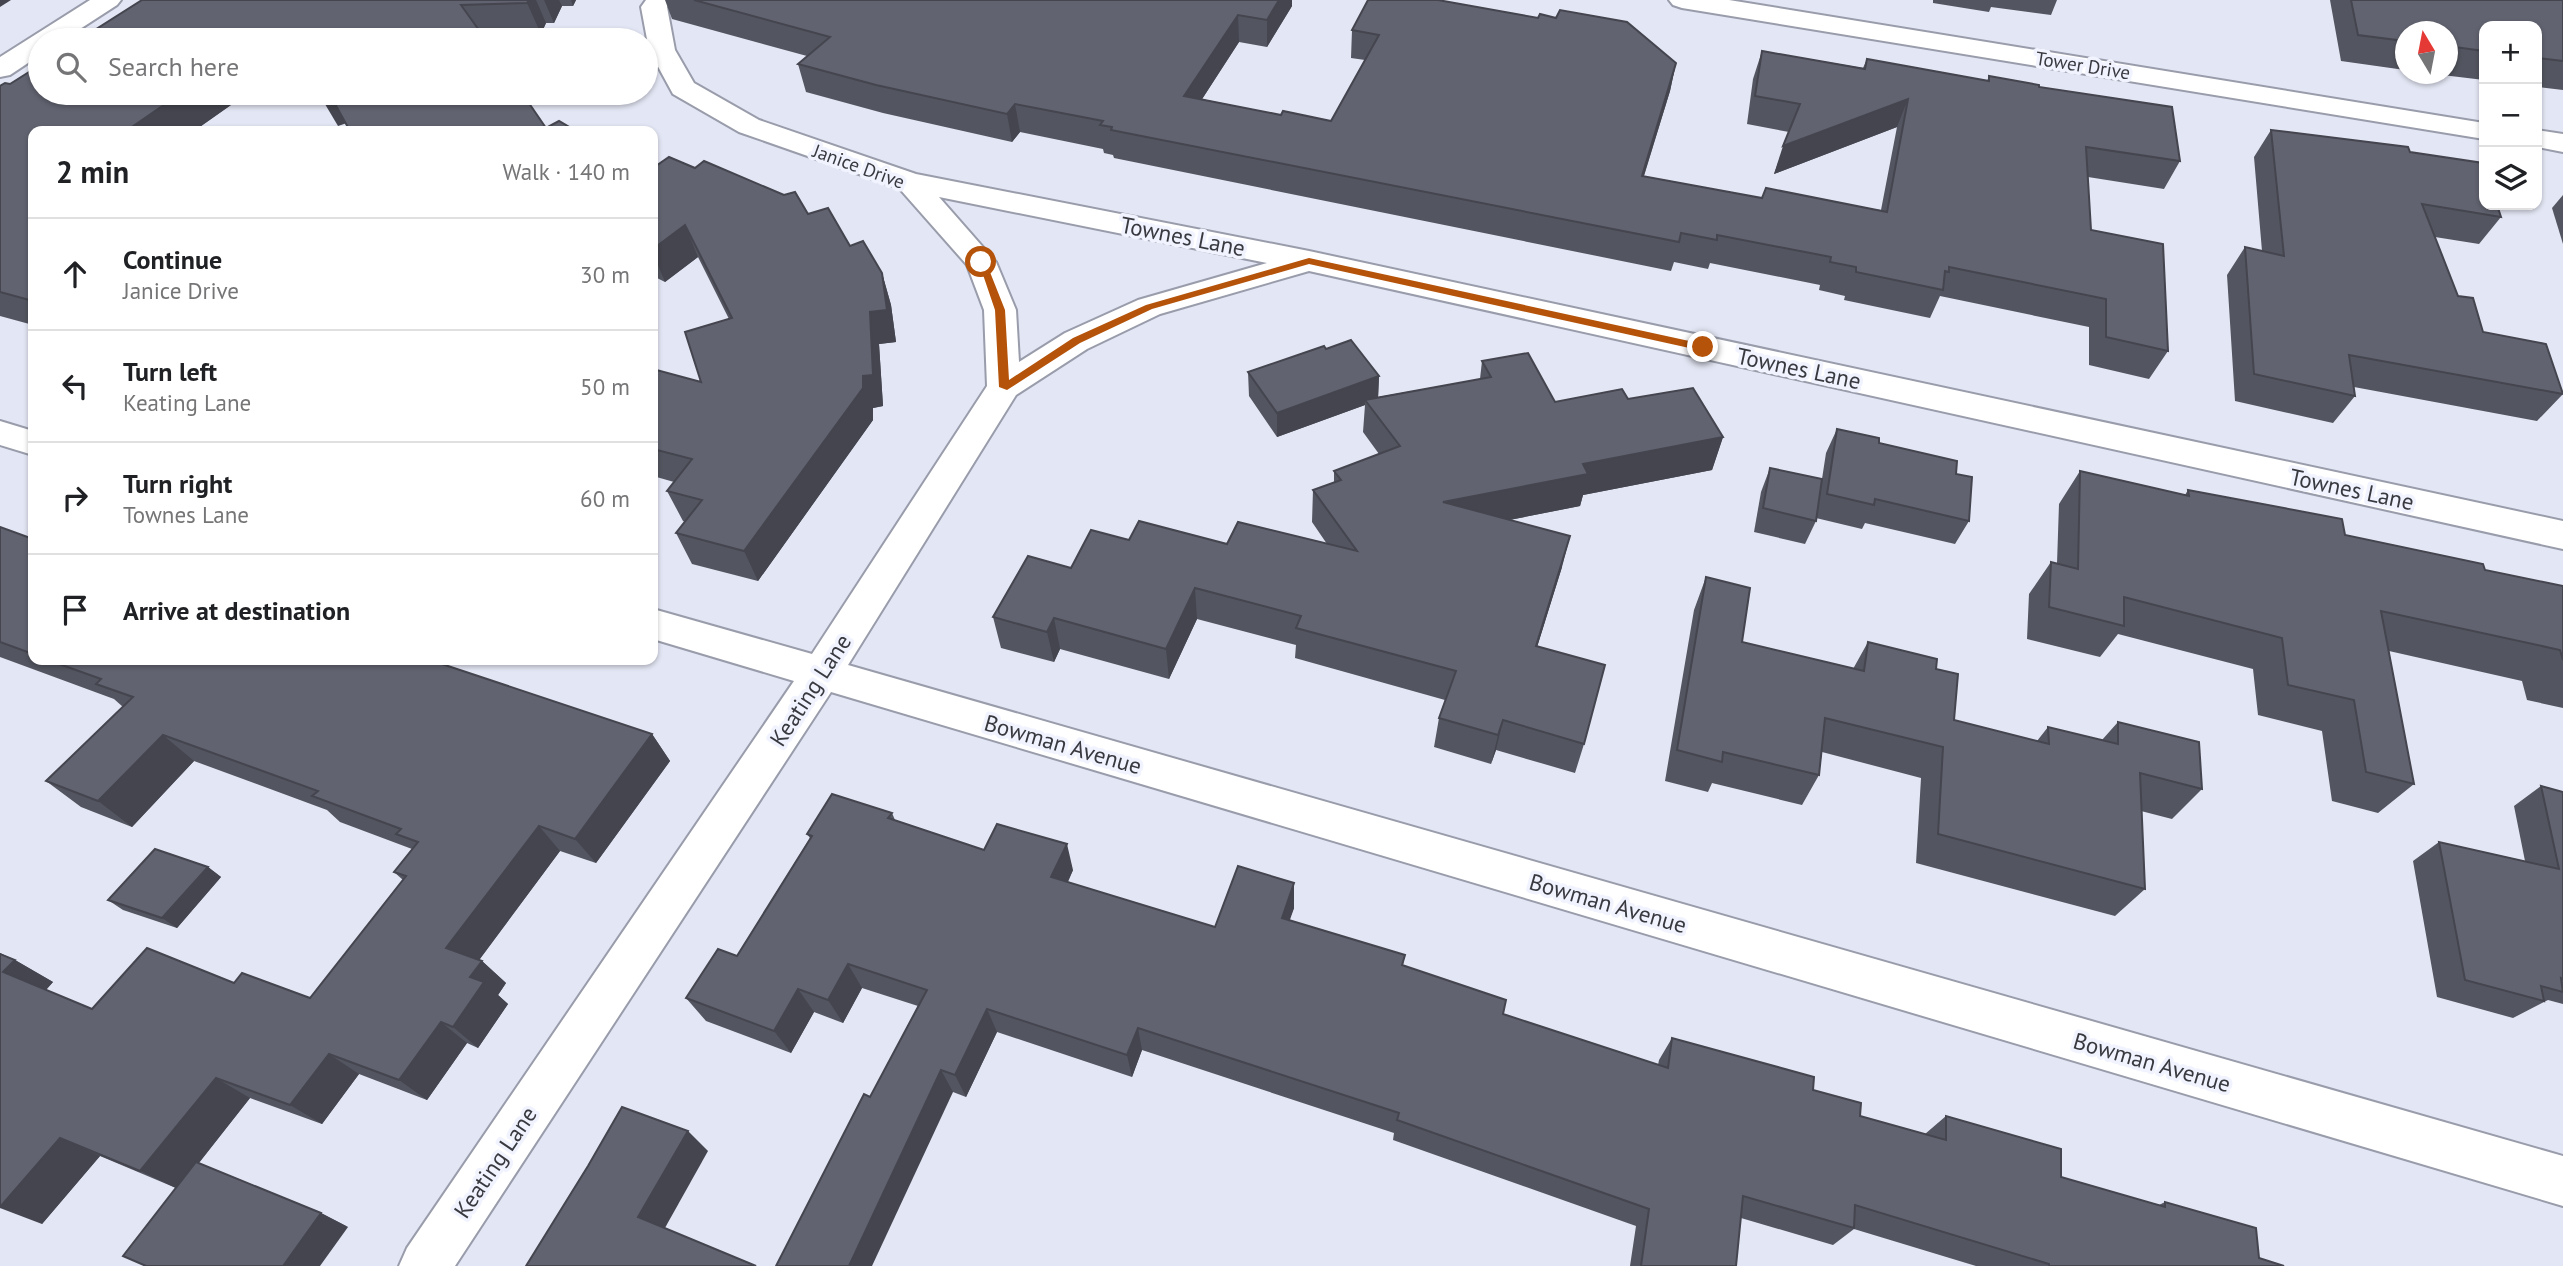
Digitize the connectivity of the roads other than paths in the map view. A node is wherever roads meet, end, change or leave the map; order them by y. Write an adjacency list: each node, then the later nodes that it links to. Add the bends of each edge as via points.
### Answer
1 (108, 0): 4 (street)
2 (659, 0): 6 (street, Janice Drive, via 654,7)
3 (1682, 0): 9 (street, Tower Drive)
4 (64, 28)
5 (658, 28): 12 (street, Janice Drive, via 662,50 683,88 749,126)
6 (658, 28)
7 (28, 51): 8 (street)
8 (0, 69)
9 (2479, 130)
10 (2542, 140): 11 (street)
11 (2563, 144)
12 (909, 182): 13 (street, Townes Lane); 14 (street, Janice Drive, via 981,262 1000,310)
13 (1309, 261): 14 (street, Keating Lane, via 1149,307 1076,341); 17 (street, Townes Lane)
14 (1004, 387): 19 (street, Keating Lane)
15 (0, 433): 16 (street)
16 (28, 441)
17 (2563, 535)
18 (658, 625): 19 (street, Bowman Avenue)
19 (821, 674): 20 (street, Bowman Avenue); 21 (street, Keating Lane)
20 (2563, 1181)
21 (425, 1266)

